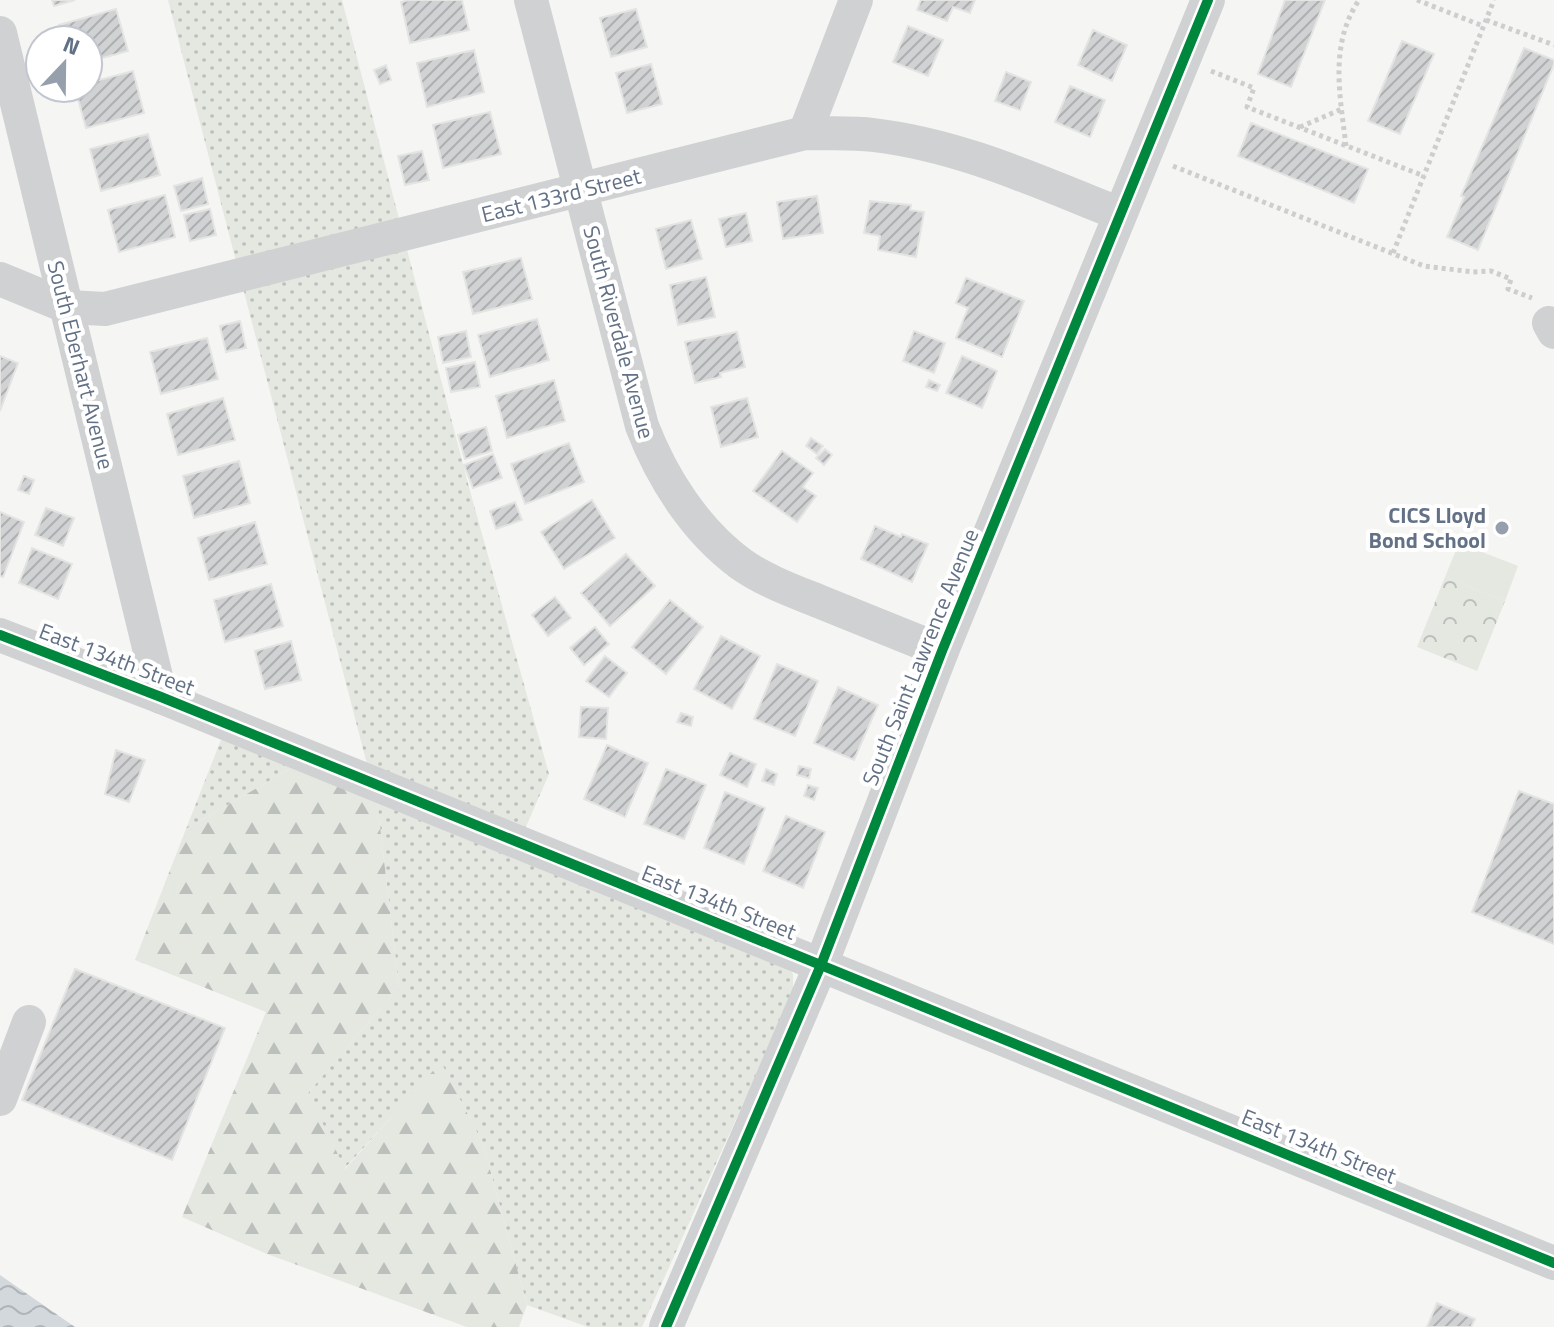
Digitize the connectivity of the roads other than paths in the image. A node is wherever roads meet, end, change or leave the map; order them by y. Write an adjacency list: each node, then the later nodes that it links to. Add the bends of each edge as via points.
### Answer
1 (531, 0): 6 (street, South Riverdale Avenue)
2 (856, 0): 5 (street)
3 (1208, 0): 7 (street, South Saint Lawrence Avenue)
4 (0, 33): 9 (street, South Eberhart Avenue)
5 (805, 133): 6 (street, East 133rd Street); 7 (street, East 133rd Street, via 873,135 938,148 995,163)
6 (581, 190): 9 (street, East 133rd Street, via 105,309); 11 (street, South Riverdale Avenue, via 642,426 678,497 741,564)
7 (1120, 214): 11 (street, South Saint Lawrence Avenue)
8 (0, 279): 9 (street, East 133rd Street)
9 (68, 307): 12 (street, South Eberhart Avenue)
10 (0, 635): 12 (street, East 134th Street)
11 (942, 651): 13 (street, South Saint Lawrence Avenue)
12 (161, 697): 13 (street, East 134th Street)
13 (821, 965): 16 (street, East 134th Street); 17 (street, South Saint Lawrence Avenue)
14 (29, 1022): 15 (street)
15 (0, 1099)
16 (1554, 1263)
17 (666, 1327)

